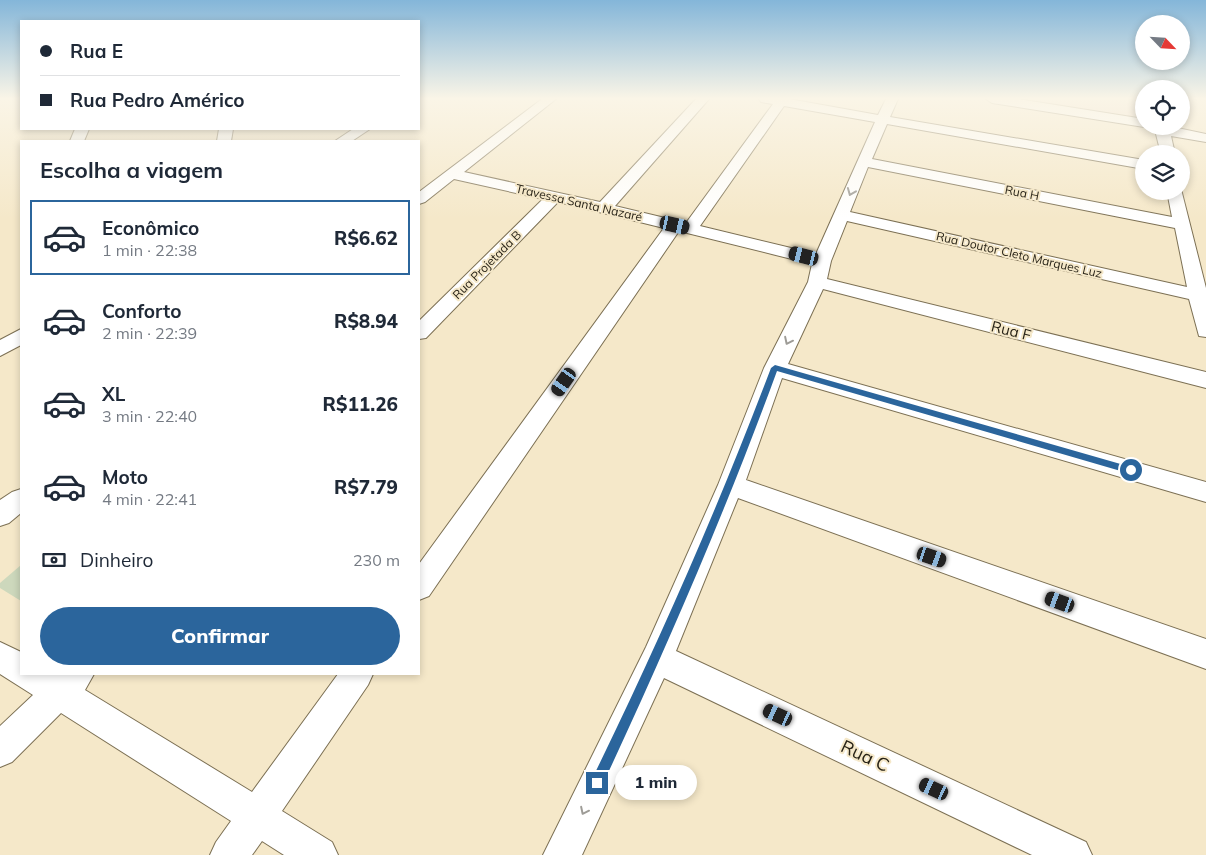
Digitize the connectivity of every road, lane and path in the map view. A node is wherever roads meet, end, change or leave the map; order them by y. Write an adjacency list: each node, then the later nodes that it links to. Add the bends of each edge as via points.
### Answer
1 (497, 139): 8 (street)
2 (667, 139): 12 (street)
3 (752, 139): 15 (street)
4 (874, 139): 6 (street)
5 (1022, 139): 7 (street)
6 (863, 162): 13 (street, one-way to 13); 14 (street, Rua H)
7 (1135, 163)
8 (451, 174): 9 (street, Travessa Santa Nazaré); 10 (street)
9 (554, 197): 12 (street, Travessa Santa Nazaré); 19 (street, Rua Projetada B)
10 (420, 198)
11 (1177, 200): 14 (street)
12 (604, 208): 15 (street, Travessa Santa Nazaré)
13 (841, 215): 16 (street); 17 (street, Rua Doutor Cleto Marques Luz)
14 (1182, 224): 17 (street)
15 (683, 227): 16 (street, Travessa Santa Nazaré); 28 (street)
16 (820, 271): 22 (street, one-way to 22); 23 (street, Rua F)
17 (1199, 283): 18 (street)
18 (1206, 331)
19 (420, 332)
20 (20, 337): 21 (street)
21 (0, 349)
22 (775, 368): 24 (street); 25 (street)
23 (1206, 380)
24 (731, 485): 29 (street); 31 (street)
25 (1206, 492)
26 (20, 500): 27 (street)
27 (0, 515)
28 (420, 586)
29 (1206, 654)
30 (0, 657): 32 (street)
31 (656, 658): 40 (street, one-way to 40); 41 (street, Rua C)
32 (20, 668)
33 (33, 675): 35 (street)
34 (356, 675): 37 (street)
35 (69, 683): 36 (street); 37 (street)
36 (0, 750)
37 (257, 815): 38 (street); 39 (street)
38 (229, 855)
39 (319, 855)
40 (562, 855)
41 (1073, 855)

